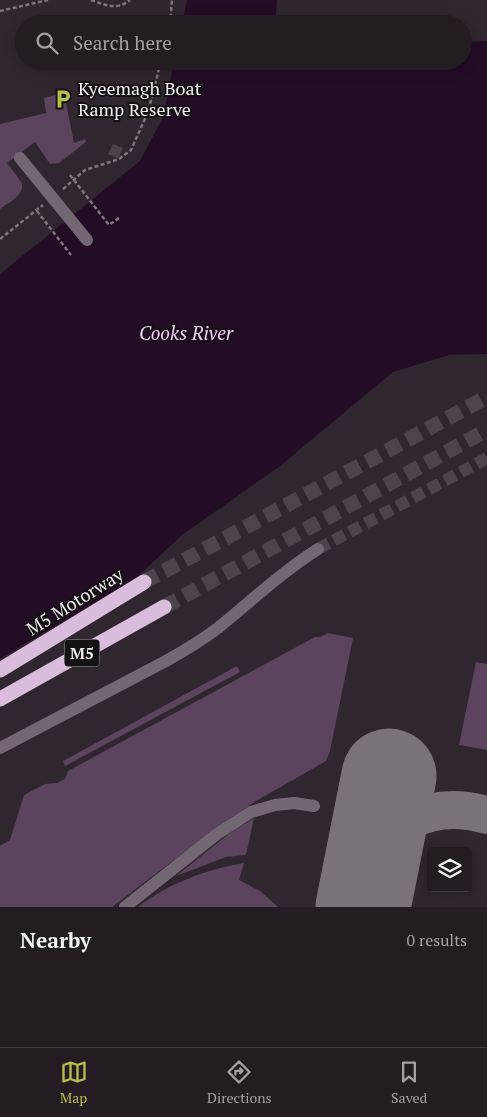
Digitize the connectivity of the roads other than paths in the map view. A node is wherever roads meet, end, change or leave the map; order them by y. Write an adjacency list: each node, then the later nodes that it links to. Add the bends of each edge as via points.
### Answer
1 (20, 158): 2 (lane)
2 (87, 240)
3 (318, 549): 8 (lane, via 192,646)
4 (144, 582): 6 (highway, M5 Motorway / M5)
5 (164, 607): 7 (highway, M5)
6 (0, 670)
7 (0, 699)
8 (0, 748)
9 (314, 806): 10 (lane, via 294,802 251,812 217,834)
10 (126, 907)

